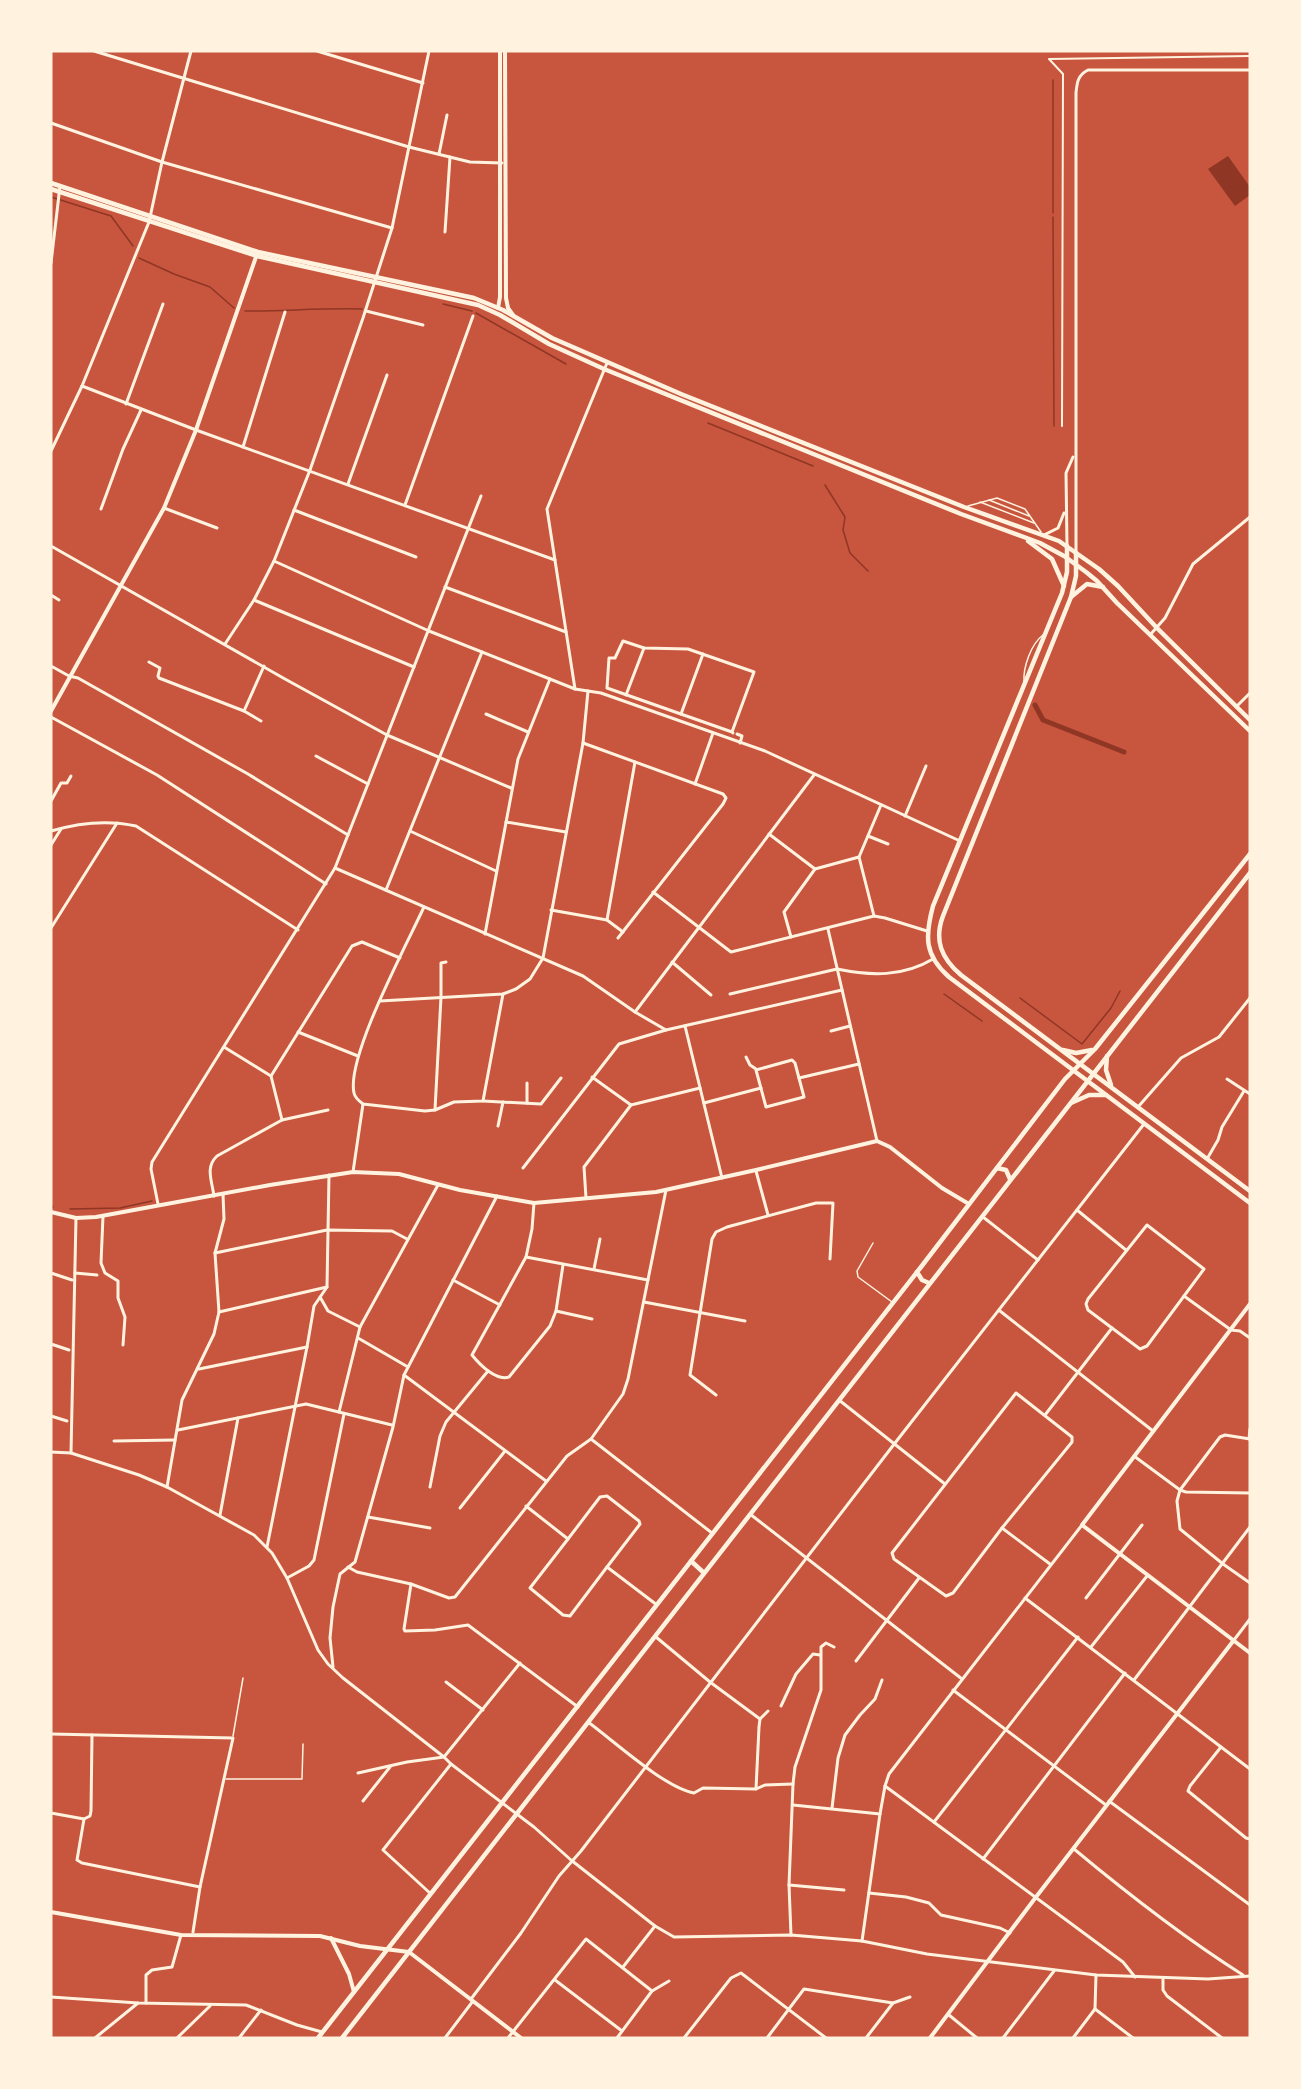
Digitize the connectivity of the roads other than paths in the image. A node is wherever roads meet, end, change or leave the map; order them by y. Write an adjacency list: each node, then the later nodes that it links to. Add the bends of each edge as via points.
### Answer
1 (94, 51): 9 (street)
2 (191, 51): 9 (street)
3 (317, 51): 10 (street)
4 (429, 51): 10 (street)
5 (500, 51): 17 (street)
6 (505, 51): 17 (street)
7 (1250, 56): 41 (street, via 1048,59 1063,74)
8 (1250, 70): 45 (street, via 1088,70 1078,80)
9 (183, 79): 13 (street); 16 (street)
10 (423, 83): 13 (street)
11 (447, 115): 14 (street)
12 (51, 123): 16 (street)
13 (409, 147): 14 (street); 22 (street)
14 (439, 154): 15 (street)
15 (450, 157): 17 (street); 23 (street)
16 (162, 162): 21 (street); 22 (street)
17 (503, 163): 27 (street); 31 (street)
18 (51, 183): 20 (main road)
19 (51, 189): 20 (main road)
20 (60, 189): 21 (main road); 25 (street)
21 (150, 219): 24 (main road); 38 (street)
22 (392, 228): 26 (street)
23 (445, 232)
24 (257, 254): 26 (main road); 42 (street)
25 (51, 263)
26 (376, 278): 29 (street); 31 (main road, via 474,298)
27 (506, 300): 31 (street); 33 (street)
28 (163, 304): 39 (street)
29 (366, 311): 34 (street); 46 (street)
30 (285, 312): 43 (street)
31 (499, 312): 33 (main road); 36 (main road, via 532,335)
32 (473, 316): 51 (street)
33 (513, 316): 35 (main road)
34 (423, 325)
35 (607, 362): 36 (street); 52 (main road)
36 (604, 369): 63 (main road); 69 (street, via 548,505)
37 (387, 375): 47 (street)
38 (82, 386): 39 (street); 44 (street)
39 (126, 404): 40 (street)
40 (141, 410): 42 (street); 54 (street)
41 (1062, 426)
42 (196, 430): 43 (street); 53 (street)
43 (243, 447): 46 (street)
44 (51, 451)
45 (1075, 454): 56 (street, via 1066,473); 66 (street)
46 (310, 470): 47 (street); 55 (street)
47 (348, 484): 51 (street)
48 (481, 496): 61 (street)
49 (988, 500): 50 (lane); 57 (lane); 57 (lane, via 997,498 1024,508)
50 (980, 502): 52 (lane); 59 (lane)
51 (405, 505): 61 (street)
52 (964, 507): 62 (main road)
53 (164, 508): 60 (street); 72 (street)
54 (101, 509)
55 (294, 510): 67 (street); 70 (street)
56 (1065, 511): 62 (street, via 1058,528); 65 (street)
57 (1030, 516): 59 (lane)
58 (1250, 517): 80 (street, via 1193,564)
59 (1035, 523): 62 (lane)
60 (217, 528)
61 (468, 529): 69 (street); 74 (street)
62 (1044, 535): 65 (main road)
63 (1024, 537): 68 (main road); 73 (main road, via 1048,555)
64 (51, 546): 72 (street)
65 (1067, 546): 66 (main road); 68 (main road)
66 (1076, 553): 68 (main road); 71 (main road); 80 (main road, via 1112,580)
67 (416, 557)
68 (1067, 558): 71 (main road); 73 (main road)
69 (555, 560): 82 (street)
70 (274, 561): 79 (street); 81 (street)
71 (1077, 565): 75 (main road); 77 (main road)
72 (121, 586): 84 (street); 92 (street)
73 (1064, 586): 135 (main road)
74 (446, 587): 81 (street); 82 (street)
75 (1103, 587): 77 (main road, via 1087,584); 83 (main road)
76 (51, 595): 78 (street)
77 (1071, 597): 131 (main road)
78 (59, 600)
79 (254, 600): 84 (street); 91 (street)
80 (1157, 628): 83 (street); 98 (main road)
81 (429, 631): 86 (street); 91 (street)
82 (566, 632): 94 (street)
83 (1150, 635): 106 (main road)
84 (225, 644): 90 (street)
85 (644, 648): 87 (street, via 688,649); 97 (street); 97 (street, via 623,641 615,658 609,658 607,688)
86 (482, 652): 93 (street); 114 (street)
87 (703, 654): 102 (street); 109 (street, via 754,672)
88 (149, 662): 100 (street, via 160,668 159,678)
89 (51, 666): 92 (street)
90 (264, 666): 100 (street); 110 (street)
91 (414, 667): 110 (street)
92 (69, 676): 99 (street); 133 (street, via 238,768)
93 (550, 679): 94 (street); 107 (street)
94 (575, 689): 95 (street)
95 (588, 691): 108 (street); 111 (street)
96 (1250, 693): 98 (street)
97 (626, 695): 102 (street)
98 (1236, 707): 104 (main road)
99 (51, 711)
100 (244, 711): 105 (street)
101 (486, 714): 107 (street)
102 (681, 714): 109 (street)
103 (51, 717): 145 (street, via 157,775)
104 (1250, 720)
105 (261, 721)
106 (1250, 731)
107 (528, 732): 121 (street)
108 (713, 733): 112 (street); 120 (street)
109 (734, 733): 112 (street, via 742,736)
110 (387, 735): 114 (street); 119 (street)
111 (583, 743): 115 (street); 130 (street)
112 (740, 743): 117 (street)
113 (316, 756): 119 (street)
114 (439, 756): 121 (street); 129 (street)
115 (635, 762): 120 (street); 151 (street)
116 (926, 766): 124 (street)
117 (814, 775): 123 (street); 132 (street)
118 (71, 776): 122 (street, via 67,783 61,783)
119 (368, 784): 133 (street)
120 (695, 784): 147 (street, via 723,794 726,800)
121 (511, 788): 125 (street)
122 (51, 801)
123 (881, 805): 124 (street); 134 (street)
124 (905, 816): 135 (street)
125 (506, 822): 130 (street); 143 (street)
126 (117, 823): 127 (street); 153 (street); 155 (street, via 136,826)
127 (61, 828): 128 (street); 137 (street)
128 (51, 831)
129 (410, 831): 143 (street); 146 (street)
130 (566, 832): 149 (street)
131 (976, 832): 135 (main road); 140 (main road)
132 (769, 834): 142 (street); 152 (street)
133 (348, 835): 141 (street)
134 (868, 836): 136 (street); 139 (street)
135 (961, 842): 140 (main road); 156 (main road, via 933,906)
136 (888, 844)
137 (51, 845)
138 (1250, 854): 161 (main road)
139 (859, 857): 142 (street); 150 (street)
140 (964, 861): 186 (main road, via 939,928 942,953 961,975)
141 (335, 868): 145 (street); 146 (street)
142 (815, 869): 160 (street, via 784,912)
143 (496, 871): 158 (street)
144 (1250, 873): 162 (main road)
145 (326, 884): 155 (street)
146 (386, 890): 148 (street)
147 (653, 892): 152 (street); 157 (street)
148 (424, 907): 158 (street); 163 (street)
149 (551, 910): 151 (street); 164 (street)
150 (874, 916): 154 (street); 156 (street)
151 (608, 920): 157 (street)
152 (699, 927): 160 (street, via 731,952); 167 (street)
153 (51, 928)
154 (828, 929): 160 (street); 169 (street)
155 (298, 930): 184 (street)
156 (927, 931): 165 (main road)
157 (623, 932): 159 (street)
158 (485, 933): 164 (street)
159 (618, 938)
160 (791, 938)
161 (1177, 946): 162 (main road); 168 (main road)
162 (1186, 954): 170 (main road)
163 (400, 958): 177 (street); 183 (street, via 362,942 352,946)
164 (543, 958): 172 (street, via 530,979); 178 (street, via 583,976)
165 (933, 959): 169 (street, via 894,974); 193 (main road, via 949,977)
166 (446, 962): 175 (street, via 441,963)
167 (672, 962): 174 (street); 178 (street)
168 (1164, 963): 170 (main road); 185 (main road)
169 (837, 969): 171 (street); 173 (street)
170 (1174, 970): 187 (main road)
171 (842, 990): 179 (street); 180 (street)
172 (502, 994): 175 (street); 208 (street)
173 (730, 994)
174 (711, 995)
175 (441, 997): 177 (street); 217 (street)
176 (1250, 998): 215 (street, via 1219,1037 1181,1058)
177 (380, 1001): 188 (street)
178 (635, 1012): 181 (street)
179 (685, 1026): 181 (street); 202 (street)
180 (850, 1026): 182 (street); 190 (street)
181 (666, 1030): 196 (street, via 619,1044)
182 (831, 1031)
183 (298, 1032): 188 (street); 195 (street)
184 (224, 1047): 195 (street); 239 (street, via 152,1162)
185 (1095, 1049): 186 (main road, via 1076,1053); 191 (main road)
186 (1063, 1050): 191 (main road)
187 (1107, 1055): 194 (main road); 204 (main road, via 1106,1070)
188 (358, 1056): 212 (street, via 354,1096)
189 (746, 1057): 192 (street)
190 (859, 1064): 198 (street); 221 (street)
191 (1081, 1064): 193 (main road); 194 (main road)
192 (756, 1070): 198 (street, via 794,1060); 203 (street)
193 (1074, 1071): 200 (main road); 224 (main road)
194 (1093, 1073): 200 (main road); 204 (main road)
195 (272, 1076): 218 (street)
196 (592, 1077): 214 (street); 223 (street)
197 (561, 1078): 211 (street, via 541,1104)
198 (799, 1078): 203 (street, via 804,1096 801,1098 766,1107)
199 (1227, 1079): 205 (street)
200 (1087, 1081): 207 (main road); 213 (main road)
201 (528, 1083): 211 (street)
202 (700, 1088): 210 (street); 214 (street)
203 (761, 1088): 210 (street)
204 (1112, 1088): 215 (main road)
205 (1244, 1091): 206 (street); 222 (street)
206 (1250, 1094)
207 (1106, 1095): 213 (main road, via 1089,1095); 219 (main road)
208 (483, 1101): 209 (street); 217 (street, via 454,1102)
209 (503, 1102): 211 (street); 220 (street)
210 (704, 1102): 228 (street)
211 (527, 1103)
212 (363, 1104): 217 (street); 226 (street)
213 (1069, 1104): 229 (main road)
214 (631, 1105): 236 (street, via 585,1167)
215 (1138, 1107): 222 (main road)
216 (328, 1110): 218 (street)
217 (435, 1110)
218 (282, 1120): 234 (street, via 212,1161 209,1168)
219 (1144, 1124): 238 (main road); 241 (street)
220 (498, 1126)
221 (877, 1141): 225 (street); 240 (street)
222 (1207, 1159): 232 (main road)
223 (523, 1168)
224 (997, 1168): 229 (main road, via 1006,1170); 240 (main road)
225 (756, 1170): 228 (street); 243 (street)
226 (353, 1172): 227 (street); 230 (street, via 399,1174)
227 (329, 1175): 233 (street); 247 (street)
228 (722, 1178): 231 (street)
229 (1010, 1179): 245 (main road)
230 (438, 1185): 235 (street); 248 (street)
231 (666, 1190): 236 (street); 264 (street)
232 (1250, 1191)
233 (223, 1194): 234 (street); 252 (street, via 224,1220)
234 (214, 1196): 239 (street)
235 (497, 1196): 237 (street); 263 (street)
236 (586, 1198): 237 (street)
237 (534, 1203): 253 (street)
238 (1250, 1203)
239 (158, 1204): 244 (street)
240 (969, 1204): 258 (main road)
241 (1077, 1210): 251 (street); 255 (street)
242 (51, 1212): 246 (street)
243 (768, 1215): 254 (street, via 816,1203 833,1203); 276 (street, via 716,1232)
244 (103, 1216): 246 (street); 285 (street, via 102,1263 105,1273 118,1281 118,1298 125,1317)
245 (982, 1216): 255 (street); 265 (main road)
246 (76, 1218): 260 (street)
247 (327, 1230): 248 (street, via 392,1232); 252 (street); 266 (street)
248 (408, 1239): 279 (street)
249 (600, 1239): 257 (street)
250 (873, 1243): 270 (lane, via 857,1271 858,1277)
251 (1126, 1250): 267 (street, via 1147,1225 1203,1267); 280 (street, via 1086,1304 1088,1310)
252 (215, 1253): 275 (street)
253 (526, 1257): 256 (street); 272 (street)
254 (830, 1259)
255 (1038, 1260): 274 (street)
256 (563, 1265): 257 (street); 273 (street)
257 (594, 1269): 264 (street)
258 (916, 1272): 265 (main road); 270 (main road)
259 (51, 1273): 262 (street)
260 (75, 1273): 261 (street); 314 (street)
261 (97, 1275)
262 (72, 1280)
263 (453, 1280): 272 (street); 288 (street)
264 (649, 1280): 269 (street)
265 (929, 1283): 294 (main road)
266 (327, 1287): 268 (street); 275 (street)
267 (1184, 1296): 280 (street, via 1143,1349); 281 (street)
268 (320, 1297): 279 (street, via 328,1311); 286 (street, via 314,1306)
269 (644, 1302): 276 (street); 307 (street, via 623,1394)
270 (892, 1303): 332 (main road)
271 (1250, 1304): 281 (street)
272 (500, 1305): 290 (street, via 472,1355)
273 (556, 1311): 277 (street); 290 (street, via 550,1326 509,1377 501,1378)
274 (1000, 1311): 291 (street); 311 (street)
275 (219, 1312): 289 (street)
276 (702, 1312): 278 (street); 293 (street, via 690,1375)
277 (592, 1318)
278 (745, 1321)
279 (360, 1327): 282 (street)
280 (1112, 1328): 291 (street)
281 (1231, 1330): 283 (street); 306 (street)
282 (358, 1338): 288 (street); 297 (street)
283 (1250, 1338)
284 (51, 1344): 287 (street)
285 (123, 1345)
286 (307, 1347): 289 (street); 295 (street)
287 (69, 1350)
288 (408, 1368): 292 (street)
289 (199, 1369): 305 (street, via 182,1400)
290 (488, 1370): 296 (street)
291 (1079, 1371): 299 (street); 306 (street)
292 (404, 1375): 296 (street); 303 (street)
293 (716, 1395)
294 (838, 1400): 311 (street); 324 (main road)
295 (295, 1406): 297 (street, via 309,1404); 301 (street); 334 (street)
296 (452, 1411): 312 (street); 319 (street, via 440,1436)
297 (339, 1412): 298 (street)
298 (344, 1414): 303 (street); 344 (street, via 314,1560)
299 (1046, 1415): 317 (street, via 1014,1394); 329 (street, via 1072,1437 1072,1442)
300 (51, 1416): 302 (street)
301 (238, 1418): 305 (street); 325 (street)
302 (67, 1421)
303 (393, 1426): 326 (street)
304 (1250, 1429): 308 (street)
305 (178, 1430): 309 (street)
306 (1153, 1431): 315 (street)
307 (591, 1439): 316 (street, via 567,1456); 332 (street)
308 (1249, 1439): 320 (street, via 1223,1435)
309 (176, 1440): 310 (street); 318 (street)
310 (114, 1441)
311 (895, 1443): 317 (street); 336 (street)
312 (505, 1451): 316 (street); 323 (street)
313 (51, 1452): 314 (street)
314 (71, 1453): 318 (street)
315 (1134, 1456): 320 (street); 327 (street)
316 (546, 1481): 322 (street)
317 (945, 1484): 345 (street, via 892,1553 894,1559)
318 (167, 1487): 325 (street)
319 (430, 1487)
320 (1179, 1490): 321 (street); 339 (street, via 1180,1529)
321 (1250, 1493)
322 (526, 1506): 333 (street); 347 (street, via 455,1597)
323 (460, 1508)
324 (750, 1514): 336 (street); 342 (main road)
325 (220, 1515): 334 (street)
326 (368, 1517): 330 (street); 340 (street, via 355,1562)
327 (1082, 1525): 335 (street); 338 (street)
328 (1142, 1525): 335 (street)
329 (1002, 1527): 338 (street); 345 (street, via 951,1595 946,1596)
330 (430, 1528)
331 (1250, 1529): 339 (street)
332 (712, 1533): 337 (main road)
333 (568, 1539): 341 (street, via 600,1497 607,1496 640,1524); 341 (street, via 530,1588 563,1615 570,1616)
334 (267, 1547): 344 (street)
335 (1119, 1553): 343 (street); 349 (street)
336 (806, 1558): 353 (street); 370 (street)
337 (691, 1561): 342 (main road); 350 (main road)
338 (1050, 1564): 348 (street)
339 (1223, 1564): 346 (street); 351 (street)
340 (348, 1567): 347 (street); 363 (street, via 340,1574 333,1607)
341 (607, 1567): 350 (street)
342 (704, 1573): 354 (main road)
343 (1148, 1575): 351 (street); 358 (street)
344 (287, 1578): 363 (street, via 318,1650)
345 (919, 1578): 353 (street)
346 (1250, 1583)
347 (411, 1584): 362 (street, via 405,1631 468,1625)
348 (1025, 1598): 355 (street); 366 (street)
349 (1086, 1598)
350 (657, 1605): 373 (main road)
351 (1190, 1607): 356 (street); 368 (street)
352 (1250, 1619): 356 (street)
353 (886, 1620): 361 (street); 366 (street)
354 (655, 1636): 370 (street); 378 (main road)
355 (1078, 1637): 358 (street); 379 (street)
356 (1233, 1640): 359 (street); 376 (street)
357 (834, 1647): 360 (street, via 824,1643)
358 (1091, 1647): 364 (street)
359 (1250, 1653)
360 (820, 1654): 372 (street, via 813,1654 796,1674); 393 (street, via 821,1690)
361 (856, 1661)
362 (520, 1663): 373 (street); 374 (street)
363 (333, 1669): 385 (street)
364 (1125, 1673): 368 (street); 389 (street)
365 (243, 1678): 382 (lane)
366 (962, 1679): 371 (street)
367 (882, 1680): 400 (street, via 875,1699 845,1735)
368 (1134, 1680): 376 (street)
369 (446, 1682): 374 (street)
370 (711, 1682): 377 (street); 388 (street)
371 (953, 1690): 379 (street); 394 (street, via 889,1774)
372 (781, 1706)
373 (578, 1707): 397 (main road)
374 (483, 1710): 385 (street)
375 (768, 1711): 377 (street)
376 (1177, 1714): 384 (street); 398 (street)
377 (760, 1719): 395 (street)
378 (588, 1722): 388 (street); 402 (main road)
379 (1005, 1730): 389 (street); 405 (street)
380 (51, 1734): 381 (street)
381 (92, 1735): 382 (street); 404 (street, via 91,1811)
382 (233, 1738): 392 (street)
383 (303, 1744): 392 (lane, via 302,1779)
384 (1221, 1747): 390 (street); 406 (street, via 1188,1791)
385 (444, 1757): 386 (street); 387 (street)
386 (451, 1764): 397 (street); 414 (street, via 382,1850)
387 (391, 1765): 391 (street); 396 (street)
388 (645, 1765): 395 (street, via 689,1792 703,1788); 409 (street)
389 (1054, 1767): 398 (street); 408 (street)
390 (1250, 1769)
391 (358, 1773)
392 (225, 1779): 411 (street)
393 (793, 1784): 395 (street); 399 (street)
394 (885, 1786): 403 (street); 405 (street)
395 (756, 1789)
396 (363, 1800)
397 (503, 1803): 402 (street); 414 (main road)
398 (1108, 1803): 407 (street); 416 (street)
399 (793, 1805): 400 (street); 410 (street)
400 (832, 1808): 403 (street)
401 (51, 1813): 404 (street)
402 (517, 1814): 409 (street); 426 (main road)
403 (880, 1814): 413 (street)
404 (84, 1819): 411 (street, via 79,1862)
405 (934, 1822): 408 (street)
406 (1250, 1839)
407 (1074, 1849): 415 (street); 431 (street, via 1144,1907)
408 (983, 1859): 415 (street)
409 (571, 1860): 418 (street); 441 (street)
410 (789, 1885): 412 (street); 422 (street)
411 (200, 1887): 420 (street)
412 (844, 1890)
413 (869, 1893): 419 (street, via 929,1903 940,1915); 424 (street)
414 (431, 1894): 425 (main road)
415 (1036, 1897): 419 (street); 433 (street, via 1123,1962)
416 (1250, 1905)
417 (51, 1912): 421 (street)
418 (654, 1926): 422 (street, via 680,1938); 428 (street)
419 (1010, 1933): 427 (street)
420 (193, 1934): 421 (street); 423 (street)
421 (181, 1935): 443 (street, via 172,1967 152,1970 146,1975)
422 (791, 1935): 424 (street)
423 (331, 1937): 425 (street); 438 (street)
424 (862, 1941): 427 (street)
425 (387, 1950): 426 (street); 438 (main road)
426 (409, 1952): 441 (street); 457 (main road)
427 (989, 1962): 429 (street); 449 (street)
428 (623, 1967): 435 (street, via 586,1939); 437 (street)
429 (1054, 1971): 430 (street); 468 (street)
430 (1096, 1975): 433 (street); 447 (street)
431 (1244, 1976): 432 (street); 434 (street)
432 (1250, 1976)
433 (1136, 1977): 434 (street)
434 (1163, 1978): 471 (street, via 1162,1990 1167,1996)
435 (555, 1980): 450 (street); 451 (street)
436 (669, 1981): 437 (street)
437 (652, 1991): 451 (street)
438 (354, 1992): 452 (main road)
439 (51, 1997): 442 (street)
440 (910, 1997): 444 (street)
441 (472, 2000): 450 (street); 458 (street)
442 (138, 2003): 443 (street); 453 (street)
443 (146, 2003): 445 (street)
444 (893, 2003): 446 (street, via 804,1989); 465 (street)
445 (211, 2005): 448 (street, via 246,2005); 454 (street)
446 (789, 2009): 462 (street, via 741,1973 728,1981); 463 (street); 464 (street)
447 (1095, 2009): 469 (street); 470 (street)
448 (261, 2010): 452 (street); 455 (street)
449 (949, 2014): 466 (street); 467 (street)
450 (513, 2031): 459 (street); 460 (street)
451 (622, 2031): 461 (street)
452 (322, 2032): 456 (main road)
453 (95, 2038)
454 (177, 2038)
455 (239, 2038)
456 (318, 2038)
457 (342, 2038)
458 (445, 2038)
459 (508, 2038)
460 (521, 2038)
461 (617, 2038)
462 (684, 2038)
463 (767, 2038)
464 (826, 2038)
465 (866, 2038)
466 (930, 2038)
467 (977, 2038)
468 (1003, 2038)
469 (1073, 2038)
470 (1133, 2038)
471 (1222, 2038)

